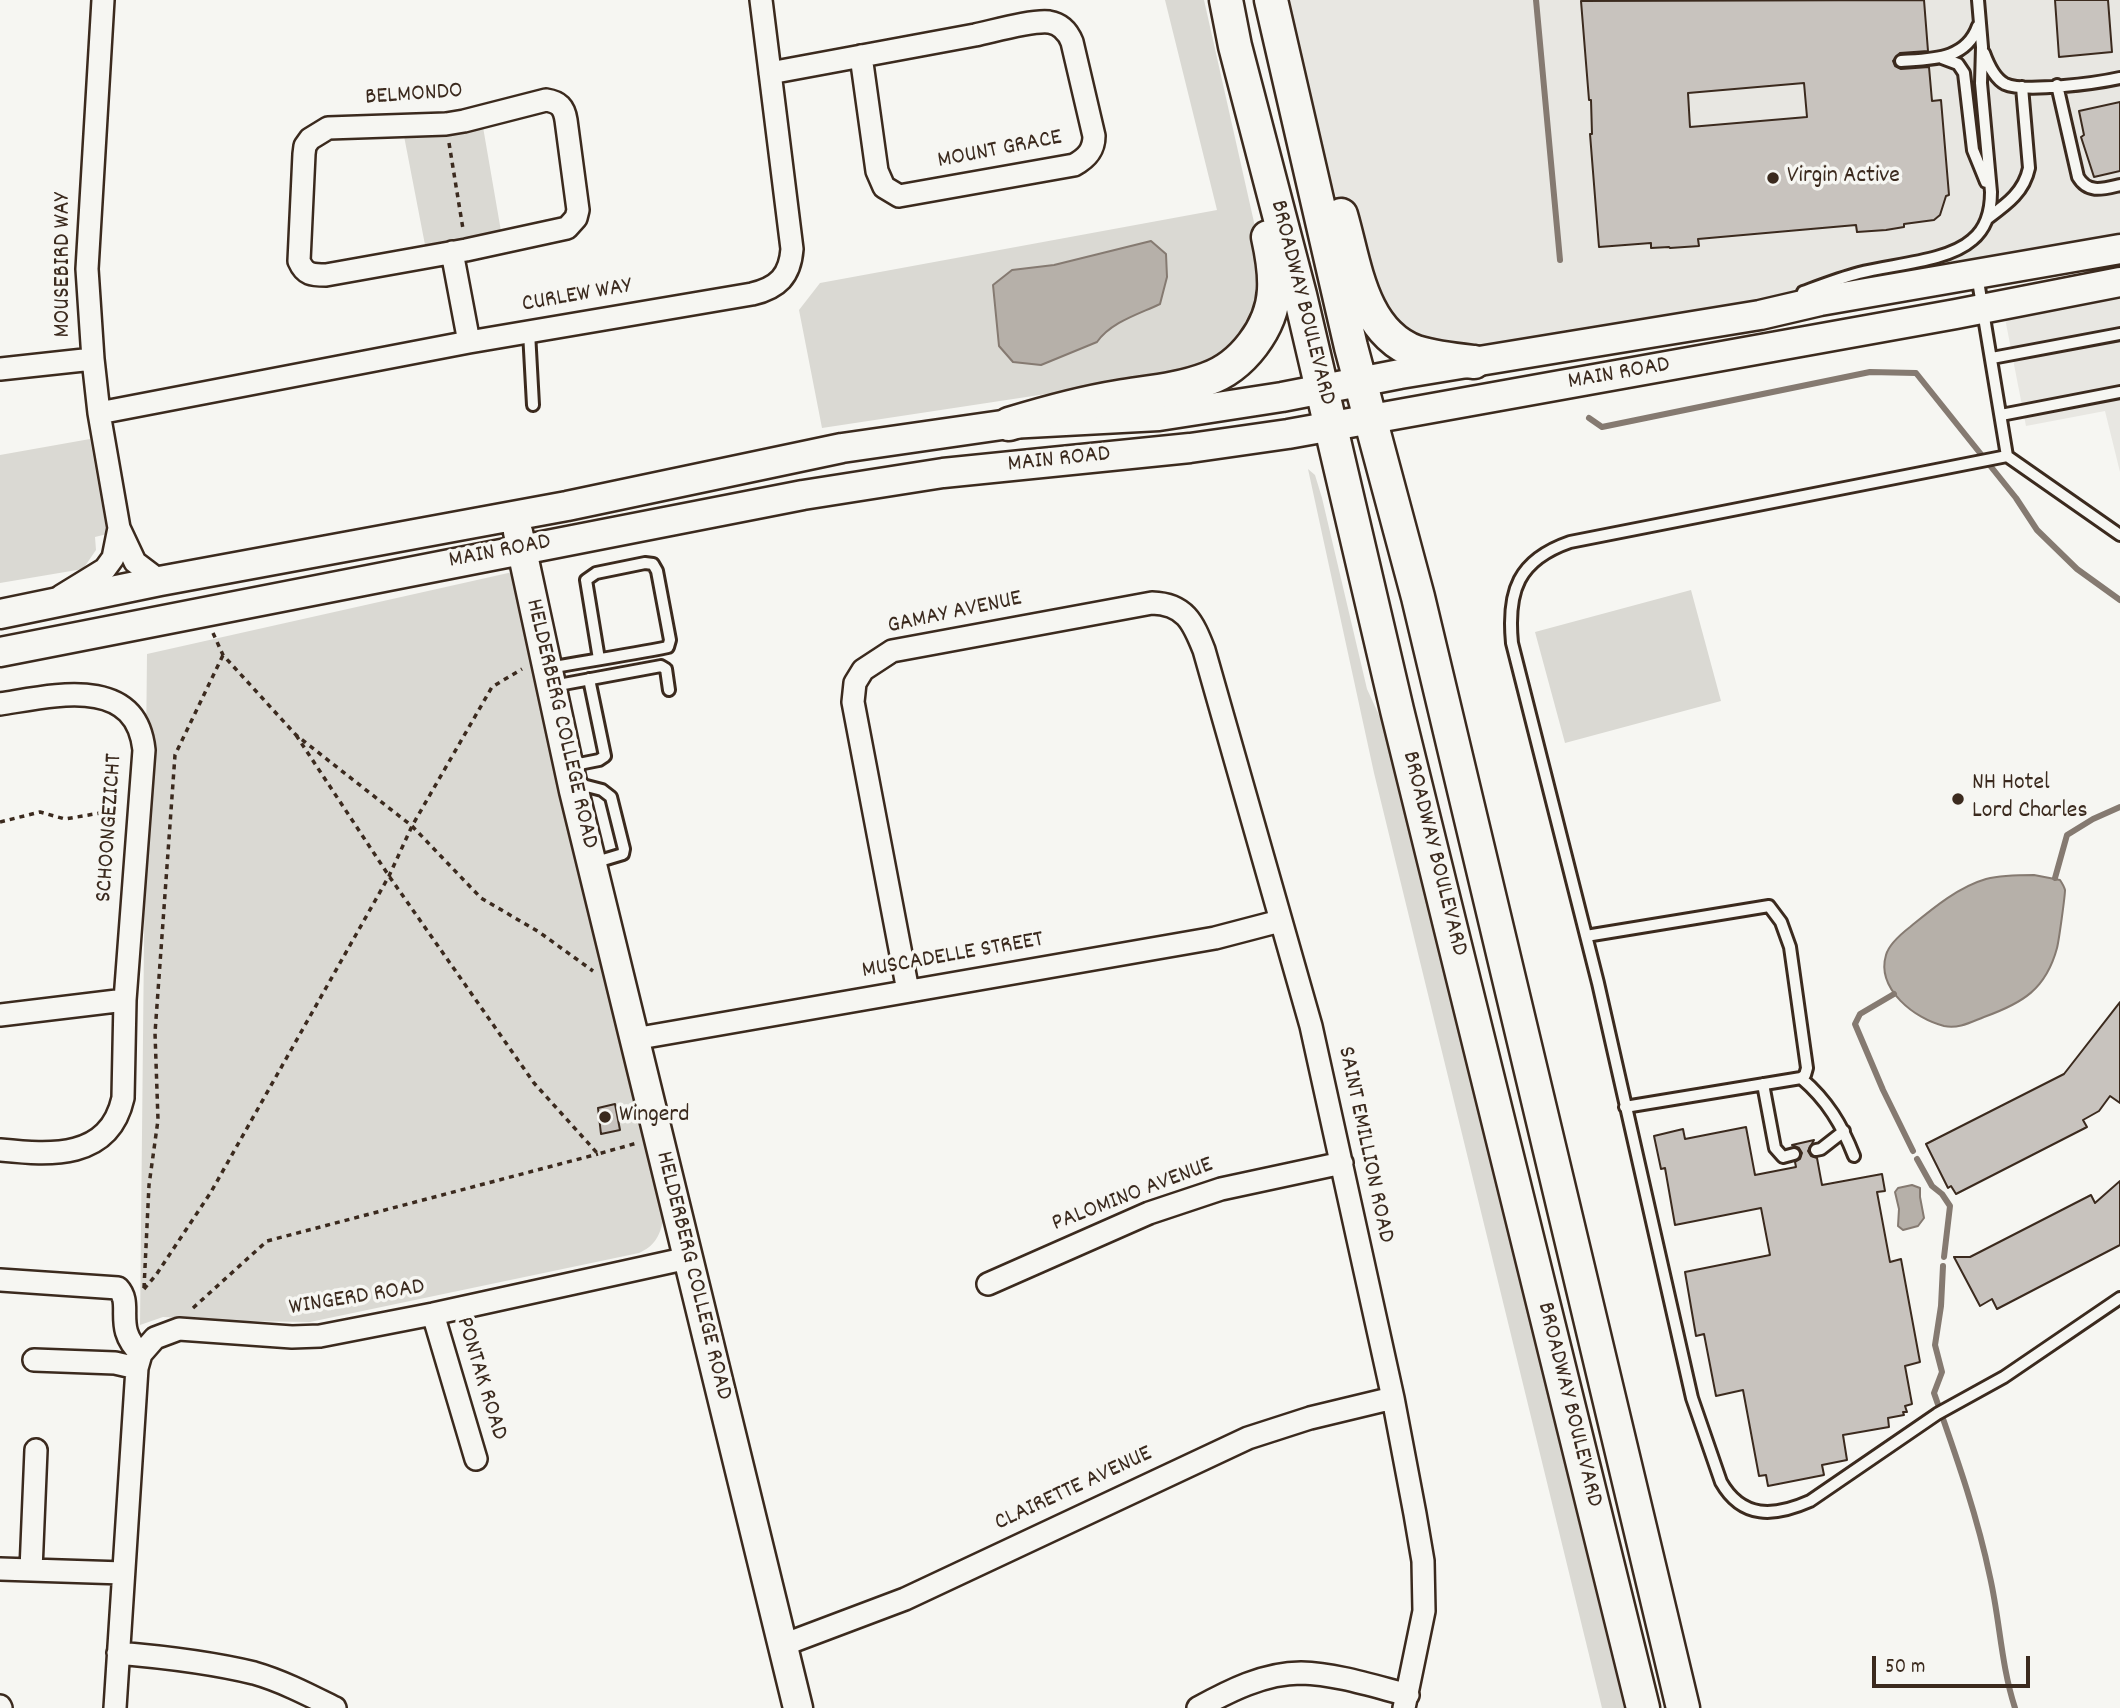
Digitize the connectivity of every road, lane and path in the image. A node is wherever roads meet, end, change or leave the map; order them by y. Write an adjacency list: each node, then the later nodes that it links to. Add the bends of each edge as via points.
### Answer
1 (103, 0): 30 (street, MOUSEBIRD WAY, via 87,269)
2 (761, 0): 12 (street, CURLEW WAY)
3 (1226, 0): 7 (main road, BROADWAY BOULEVARD)
4 (1978, 0): 6 (lane)
5 (1274, 12): 31 (main road, via 1373,315 1393,338 1415,351); 33 (main road, BROADWAY BOULEVARD)
6 (1979, 20): 8 (lane); 10 (lane, via 1966,46)
7 (1235, 46): 34 (main road, BROADWAY BOULEVARD); 40 (main road, via 1274,271 1274,293 1256,340 1223,372 1208,379 1055,410)
8 (1982, 47): 15 (lane, via 1996,77); 18 (lane)
9 (861, 56): 9 (street, MOUNT GRACE, via 1052,23 1065,30 1072,42 1093,147 1074,165 899,196 884,187 877,172); 12 (street, MOUNT GRACE)
10 (1942, 58): 11 (lane); 18 (lane, via 1958,64 1964,73 1973,150)
11 (1901, 61)
12 (770, 73): 26 (street, CURLEW WAY, via 792,249 782,280 752,294)
13 (2120, 78): 14 (lane)
14 (2057, 85): 15 (lane); 17 (lane, via 2081,182 2098,190)
15 (2022, 87): 19 (lane, via 2027,177 2012,200)
16 (446, 124): 21 (path); 21 (street, BELMONDO, via 556,101 566,120 578,210 573,224 559,232); 21 (street, BELMONDO, via 337,126 317,132 305,146 299,261 305,272 326,275)
17 (2120, 185)
18 (1991, 192): 19 (lane)
19 (1988, 218): 25 (lane, via 1974,239 1958,249 1824,284)
20 (2120, 249): 22 (main road, MAIN ROAD)
21 (459, 251): 28 (street)
22 (1977, 275): 24 (lane); 25 (main road, MAIN ROAD)
23 (2120, 282): 24 (main road, MAIN ROAD)
24 (1983, 309): 29 (lane); 39 (main road, MAIN ROAD)
25 (1760, 315): 31 (main road, MAIN ROAD)
26 (528, 332): 28 (street, CURLEW WAY); 36 (lane)
27 (2120, 334): 29 (lane)
28 (470, 342): 37 (street, CURLEW WAY)
29 (1992, 358): 38 (lane)
30 (93, 359): 32 (street); 37 (street, MOUSEBIRD WAY)
31 (1474, 362): 33 (main road, MAIN ROAD)
32 (0, 369)
33 (1361, 382): 34 (main road, MAIN ROAD); 39 (main road, BROADWAY BOULEVARD)
34 (1322, 389): 40 (main road, MAIN ROAD, via 1159,416); 41 (main road, BROADWAY BOULEVARD)
35 (2120, 392): 38 (lane)
36 (533, 405)
37 (99, 412): 44 (street, MOUSEBIRD WAY)
38 (2001, 415): 42 (lane)
39 (1370, 419): 41 (main road, MAIN ROAD); 105 (main road, BROADWAY BOULEVARD, via 1418,597)
40 (1009, 424): 43 (main road, MAIN ROAD, via 842,448)
41 (1331, 426): 46 (main road, MAIN ROAD, via 1190,448 943,473); 104 (main road, BROADWAY BOULEVARD)
42 (2007, 456): 45 (lane); 66 (lane, via 1570,542 1531,564 1513,592 1512,643)
43 (515, 515): 46 (main road, HELDERBERG COLLEGE ROAD); 47 (main road, MAIN ROAD)
44 (119, 528): 47 (street, MOUSEBIRD WAY, via 135,562); 48 (street, MOUSEBIRD WAY, via 113,558 105,569)
45 (2120, 535)
46 (522, 549): 50 (main road, MAIN ROAD); 55 (main road, HELDERBERG COLLEGE ROAD)
47 (160, 581): 48 (main road, MAIN ROAD)
48 (43, 605): 51 (main road, MAIN ROAD)
49 (1178, 608): 65 (street, SAINT EMILLION ROAD, via 1196,629 1204,650); 68 (street, GAMAY AVENUE, via 1152,603 929,643 891,651 863,670 855,683 853,702)
50 (205, 611): 52 (main road, MAIN ROAD); 53 (path)
51 (0, 614)
52 (0, 652)
53 (223, 655): 59 (path); 64 (path, via 175,755 155,1033 158,1120 149,1185 144,1289 211,1192)
54 (599, 659): 54 (lane, via 586,580 601,572 653,564 671,642); 55 (lane)
55 (548, 670): 56 (lane); 60 (main road, HELDERBERG COLLEGE ROAD); 63 (path, via 492,687)
56 (589, 679): 57 (lane, via 661,666 666,669); 60 (lane, via 605,756)
57 (669, 691)
58 (0, 704): 61 (street, SCHOONGEZICHT, via 81,695 112,701 128,714 142,736)
59 (296, 735): 63 (path); 64 (path)
60 (570, 774): 67 (main road, HELDERBERG COLLEGE ROAD)
61 (140, 807): 62 (path, via 65,819 40,812); 69 (street, SCHOONGEZICHT)
62 (0, 822)
63 (412, 826): 64 (path); 67 (path, via 481,898)
64 (389, 876): 79 (path, via 534,1083)
65 (1280, 921): 68 (street, MUSCADELLE STREET, via 1215,938); 82 (street, SAINT EMILLION ROAD, via 1311,1026)
66 (1586, 936): 72 (lane, via 1769,906 1790,947 1807,1068); 74 (lane)
67 (621, 987): 71 (main road, HELDERBERG COLLEGE ROAD)
68 (908, 991): 71 (street, MUSCADELLE STREET)
69 (125, 1000): 70 (street); 77 (street, SCHOONGEZICHT, via 123,1098 106,1133 95,1143 73,1151 35,1154)
70 (0, 1015)
71 (634, 1039): 76 (main road, HELDERBERG COLLEGE ROAD)
72 (1801, 1078): 73 (lane); 75 (lane)
73 (1763, 1084): 74 (lane); 80 (lane, via 1775,1148 1783,1157)
74 (1625, 1107): 86 (lane, via 1692,1398 1720,1482 1737,1504 1766,1513 1810,1501)
75 (1844, 1131): 78 (lane); 81 (lane)
76 (658, 1138): 79 (path); 83 (main road, HELDERBERG COLLEGE ROAD)
77 (0, 1150)
78 (1815, 1150)
79 (598, 1154): 88 (path, via 267,1241)
80 (1794, 1154)
81 (1854, 1156)
82 (1342, 1163): 85 (street, PALOMINO AVENUE, via 1220,1189 1149,1213); 91 (street, SAINT EMILLION ROAD)
83 (688, 1258): 87 (street, WINGERD ROAD); 97 (main road, HELDERBERG COLLEGE ROAD)
84 (0, 1279): 90 (street, via 118,1288 124,1296 125,1334)
85 (988, 1284)
86 (2120, 1298)
87 (433, 1314): 88 (street, WINGERD ROAD, via 311,1336 191,1329); 93 (street, PONTAK ROAD)
88 (166, 1332): 90 (street, via 155,1338)
89 (34, 1360): 90 (street)
90 (139, 1361): 96 (street)
91 (1392, 1398): 97 (street, CLAIRETTE AVENUE, via 1248,1438 905,1599); 99 (street, SAINT EMILLION ROAD, via 1423,1561 1424,1611)
92 (36, 1450): 95 (street)
93 (476, 1459)
94 (0, 1569): 95 (street)
95 (32, 1570): 96 (street)
96 (123, 1573): 98 (street)
97 (783, 1645): 102 (main road, HELDERBERG COLLEGE ROAD)
98 (118, 1653): 100 (street); 101 (street, via 256,1674)
99 (1406, 1701): 103 (street, via 1342,1679 1300,1673 1251,1683)
100 (115, 1708)
101 (335, 1708)
102 (798, 1708)
103 (1198, 1708)
104 (1643, 1708)
105 (1683, 1708)

